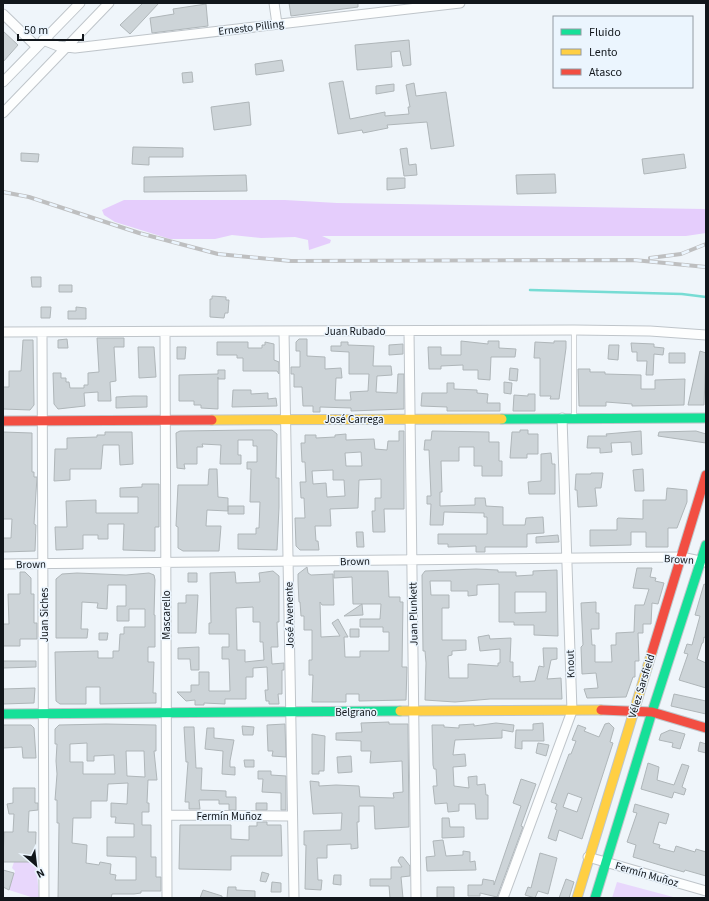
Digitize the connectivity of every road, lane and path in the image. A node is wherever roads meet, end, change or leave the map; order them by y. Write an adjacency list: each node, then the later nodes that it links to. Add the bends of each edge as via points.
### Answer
1 (80, 3): 8 (street)
2 (109, 3): 9 (street)
3 (274, 3): 7 (street)
4 (460, 3): 5 (street, Ernesto Pilling)
5 (406, 6): 7 (street, Ernesto Pilling)
6 (3, 14): 8 (street)
7 (278, 24): 9 (street, Ernesto Pilling)
8 (40, 43): 9 (street, Ernesto Pilling); 10 (street)
9 (66, 48): 11 (street)
10 (3, 82)
11 (3, 113)
12 (574, 330): 14 (street, Juan Rubado); 18 (street, Juan Rubado); 20 (lane)
13 (284, 331): 14 (street, Juan Rubado); 17 (street, Juan Rubado); 25 (street, José Avenente)
14 (409, 331): 22 (street, Juan Plunkett)
15 (3, 332): 16 (street, Juan Rubado)
16 (42, 332): 17 (street, Juan Rubado); 23 (street, Juan Siches)
17 (165, 332): 24 (street, Mascarello)
18 (706, 335)
19 (562, 418): 20 (street, José Carrega); 22 (street, José Carrega); 30 (street, Knout)
20 (574, 418): 21 (street, José Carrega)
21 (706, 418)
22 (411, 419): 25 (street, José Carrega); 31 (street, Juan Plunkett)
23 (43, 420): 24 (street, José Carrega); 26 (street, José Carrega); 36 (street, Juan Siches)
24 (165, 420): 25 (street, José Carrega); 34 (street, Mascarello)
25 (286, 420): 33 (street, José Avenente)
26 (3, 421)
27 (706, 474): 29 (street, Vélez Sarsfield)
28 (706, 545): 32 (street, Vélez Sarsfield)
29 (681, 557): 30 (street, Brown); 32 (street, Brown); 37 (street, Vélez Sarsfield)
30 (567, 559): 31 (street, Brown); 39 (street, Knout)
31 (412, 560): 33 (street, Brown); 38 (street, Juan Plunkett)
32 (704, 561): 41 (street, Vélez Sarsfield)
33 (288, 562): 34 (street, Brown); 40 (street, José Avenente)
34 (166, 563): 36 (street, Brown); 42 (street, Mascarello)
35 (3, 564): 36 (street, Brown)
36 (44, 564): 44 (street, Juan Siches)
37 (634, 710): 39 (street, Belgrano); 41 (street, Belgrano); 48 (street, Vélez Sarsfield)
38 (414, 711): 39 (street, Belgrano); 40 (street, Belgrano); 54 (street, Juan Plunkett)
39 (572, 711): 55 (street, Knout)
40 (290, 712): 42 (street, Belgrano); 47 (street, José Avenente)
41 (652, 712): 45 (street, Belgrano); 49 (street, Vélez Sarsfield)
42 (167, 713): 44 (street, Belgrano); 46 (street, Mascarello)
43 (3, 714): 44 (street, Belgrano)
44 (44, 714): 51 (street, Juan Siches)
45 (706, 728)
46 (167, 815): 47 (street, Fermín Muñoz); 52 (street, Mascarello)
47 (292, 816): 53 (street, José Avenente)
48 (588, 857): 49 (street, Fermín Muñoz); 56 (street, Vélez Sarsfield)
49 (606, 862): 50 (street, Fermín Muñoz); 57 (street, Vélez Sarsfield)
50 (706, 892)
51 (44, 898)
52 (167, 898)
53 (294, 898)
54 (416, 898)
55 (503, 898)
56 (577, 898)
57 (595, 898)

